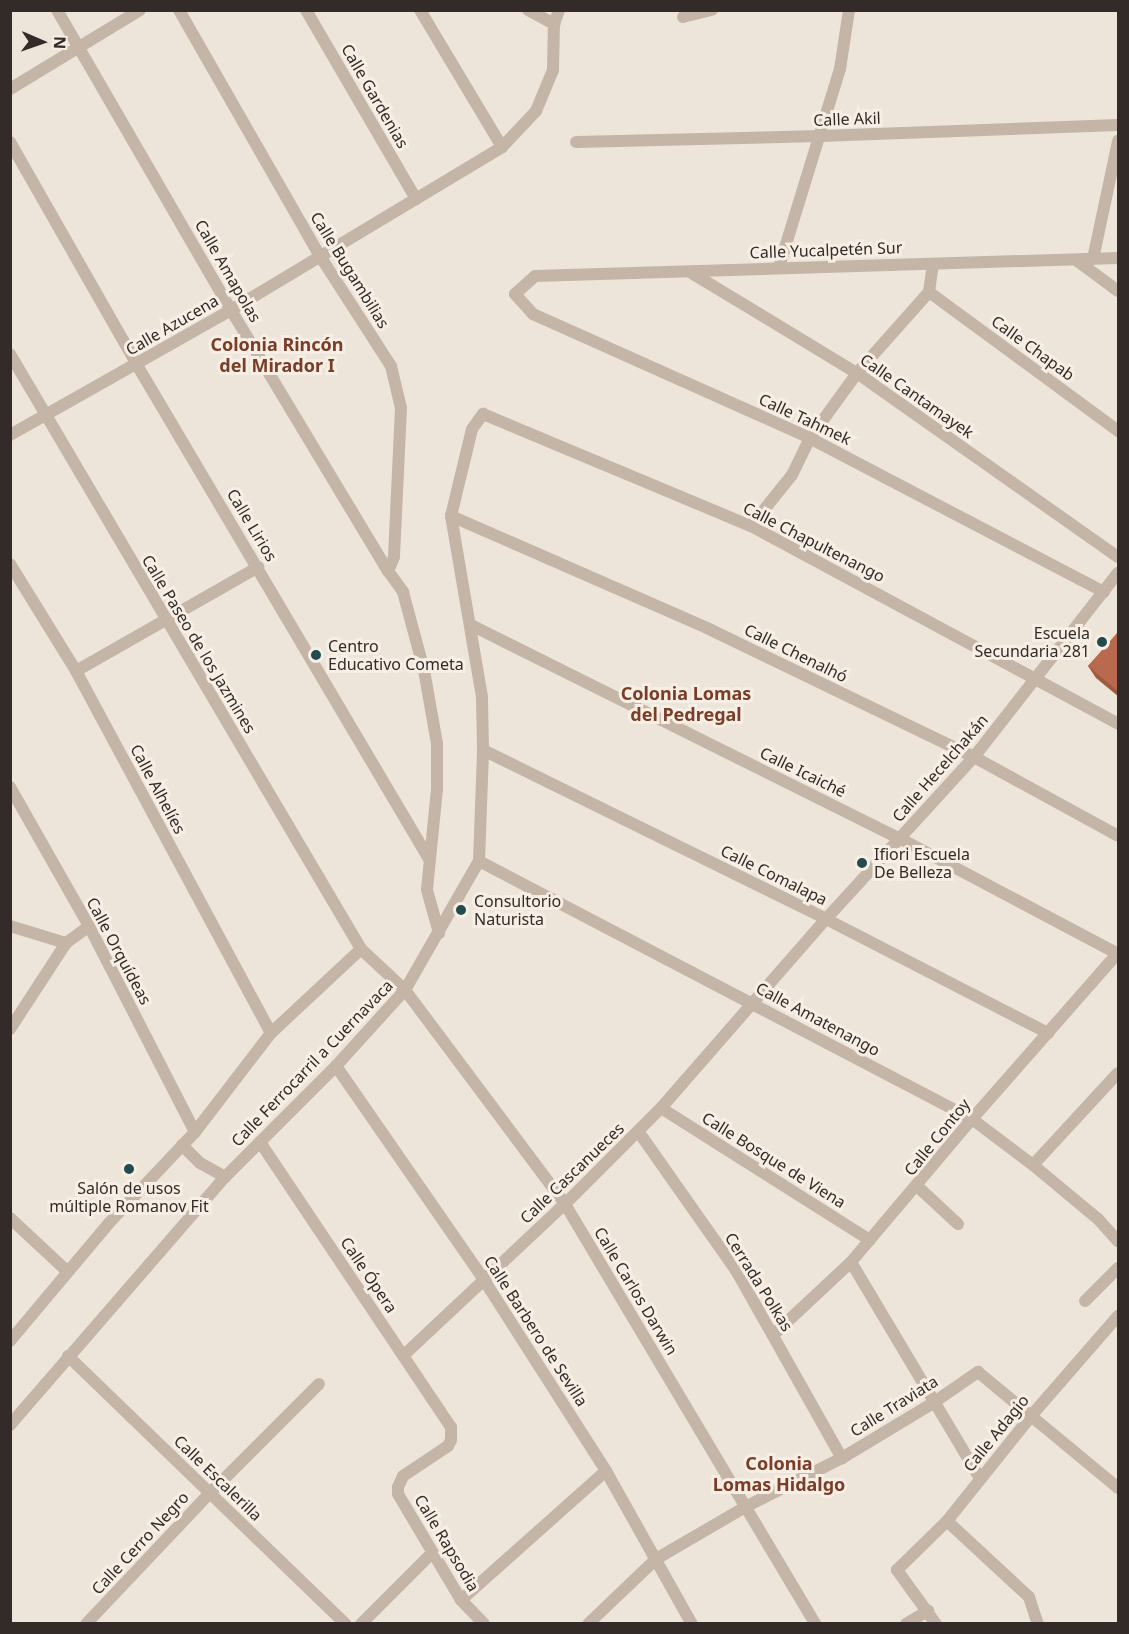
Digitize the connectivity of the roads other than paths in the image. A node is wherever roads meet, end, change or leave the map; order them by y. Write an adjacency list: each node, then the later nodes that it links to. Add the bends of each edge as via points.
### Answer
1 (57, 10): 12 (street, Calle Amapolas)
2 (140, 10): 12 (street)
3 (179, 10): 21 (street, Calle Bugambilias)
4 (306, 10): 20 (street, Calle Gardenias)
5 (420, 10): 19 (street)
6 (528, 10): 11 (street)
7 (559, 10): 11 (street)
8 (712, 10): 10 (street)
9 (849, 10): 15 (street, via 840,69)
10 (683, 17)
11 (554, 24): 19 (street, via 553,70 536,111)
12 (79, 49): 13 (street); 31 (street, Calle Amapolas)
13 (10, 89)
14 (1119, 124): 15 (street, Calle Akil)
15 (821, 136): 18 (street, Calle Akil); 26 (street)
16 (1119, 141): 23 (street)
17 (10, 142): 33 (street, Calle Lirios)
18 (576, 142)
19 (502, 147): 20 (street, Calle Azucena)
20 (416, 199): 21 (street, Calle Azucena)
21 (320, 256): 31 (street, Calle Azucena); 45 (street, Calle Bugambilias, via 391,366 401,408 394,557)
22 (1119, 258): 23 (street, Calle Yucalpetén Sur)
23 (1093, 259): 24 (street, Calle Yucalpetén Sur)
24 (1076, 260): 25 (street, Calle Yucalpetén Sur); 29 (street)
25 (933, 264): 26 (street, Calle Yucalpetén Sur); 30 (street)
26 (779, 267): 27 (street, Calle Yucalpetén Sur)
27 (690, 272): 28 (street, Calle Yucalpetén Sur); 34 (street, Calle Cantamayek)
28 (535, 276): 39 (street, Calle Tahmek, via 515,294 532,314)
29 (1119, 291)
30 (928, 292): 34 (street); 37 (street, Calle Chapab)
31 (231, 310): 33 (street, Calle Azucena); 45 (street, Calle Amapolas)
32 (10, 354): 36 (street, Calle Paseo de los Jazmines)
33 (136, 365): 36 (street, Calle Azucena); 44 (street, Calle Lirios)
34 (857, 373): 39 (street); 42 (street, Calle Cantamayek)
35 (483, 414): 40 (street, Calle Ferrocarril a Cuernavaca, via 472,429); 41 (street, Calle Chapultenango)
36 (47, 416): 38 (street, Calle Azucena); 48 (street, Calle Paseo de los Jazmines)
37 (1119, 431)
38 (10, 435)
39 (810, 438): 41 (street, via 792,476); 47 (street, Calle Tahmek)
40 (451, 516): 49 (street, Calle Ferrocarril a Cuernavaca); 54 (street, Calle Chenalhó, via 707,628)
41 (752, 526): 51 (street, Calle Chapultenango)
42 (1119, 556)
43 (10, 564): 50 (street, Calle Alhelíes)
44 (258, 567): 48 (street); 58 (street, Calle Lirios)
45 (388, 571): 58 (street, via 403,592 424,670 437,744 437,789)
46 (1119, 573): 47 (street, Calle Hecelchakán)
47 (1104, 592): 51 (street, Calle Hecelchakán)
48 (166, 619): 50 (street); 65 (street, Calle Paseo de los Jazmines)
49 (471, 625): 53 (street, Calle Ferrocarril a Cuernavaca, via 482,697); 57 (street, Calle Icaiché)
50 (76, 670): 70 (street, Calle Alhelíes)
51 (1036, 679): 52 (street, Calle Chapultenango); 54 (street, Calle Hecelchakán)
52 (1119, 724)
53 (483, 750): 59 (street, Calle Ferrocarril a Cuernavaca); 60 (street, Calle Comalapa)
54 (974, 757): 56 (street, Calle Chenalhó); 57 (street, Calle Hecelchakán)
55 (10, 787): 62 (street, Calle Orquídeas)
56 (1119, 836)
57 (901, 839): 60 (street, Calle Hecelchakán); 66 (street, Calle Icaiché)
58 (429, 859): 63 (street, via 427,890)
59 (479, 861): 63 (street, Calle Ferrocarril a Cuernavaca); 68 (street, Calle Amatenango)
60 (826, 919): 68 (street, Calle Hecelchakán); 71 (street, Calle Comalapa)
61 (10, 926): 64 (street)
62 (89, 926): 64 (street); 77 (street, Calle Orquídeas)
63 (439, 933): 67 (street, Calle Ferrocarril a Cuernavaca)
64 (66, 943): 69 (street)
65 (361, 949): 67 (street, Calle Paseo de los Jazmines); 70 (street)
66 (1118, 953): 71 (street, Calle Contoy)
67 (405, 990): 72 (street, Calle Ferrocarril a Cuernavaca); 83 (street, Calle Carlos Darwin)
68 (752, 1003): 74 (street, Calle Cascanueces); 75 (street, Calle Amatenango)
69 (10, 1029)
70 (271, 1033): 77 (street)
71 (1048, 1033): 75 (street, Calle Contoy)
72 (336, 1066): 78 (street, Calle Ferrocarril a Cuernavaca); 91 (street, Calle Barbero de Sevilla)
73 (1119, 1073): 80 (street)
74 (661, 1108): 76 (street, Calle Cascanueces); 86 (street, Calle Bosque de Viena)
75 (972, 1119): 80 (street, Calle Amatenango); 82 (street, Calle Contoy)
76 (638, 1131): 83 (street, Calle Cascanueces); 94 (street, Cerrada Polkas, via 737,1272)
77 (195, 1132): 79 (street)
78 (260, 1142): 81 (street, Calle Ferrocarril a Cuernavaca); 96 (street, Calle Ópera)
79 (182, 1145): 81 (street, via 200,1164); 90 (street)
80 (1033, 1165): 87 (street, Calle Amatenango)
81 (225, 1177): 97 (street, Calle Ferrocarril a Cuernavaca)
82 (917, 1186): 85 (street); 86 (street, Calle Contoy)
83 (565, 1204): 91 (street, Calle Cascanueces); 108 (street, Calle Carlos Darwin)
84 (10, 1218): 90 (street)
85 (958, 1224)
86 (870, 1240): 88 (street, Calle Contoy)
87 (1119, 1241)
88 (851, 1262): 94 (street, Calle Contoy); 99 (street)
89 (1119, 1268): 92 (street)
90 (68, 1272): 95 (street)
91 (484, 1280): 96 (street, Calle Cascanueces); 104 (street, Calle Barbero de Sevilla)
92 (1085, 1301)
93 (1119, 1316): 100 (street, Calle Adagio)
94 (773, 1335): 103 (street, Cerrada Polkas)
95 (11, 1340)
96 (404, 1355): 102 (street, Calle Ópera)
97 (68, 1356): 101 (street, Calle Ferrocarril a Cuernavaca); 107 (street, Calle Escalerilla)
98 (319, 1384): 107 (street, Calle Cerro Negro)
99 (933, 1403): 100 (street, Calle Traviata, via 978,1372); 103 (street, Calle Traviata); 105 (street)
100 (1030, 1416): 105 (street, Calle Adagio); 106 (street)
101 (10, 1425)
102 (451, 1427): 110 (street, Calle Rapsodia, via 448,1446 403,1476 398,1487 398,1494)
103 (842, 1458): 108 (street, Calle Traviata)
104 (606, 1471): 111 (street, Calle Barbero de Sevilla); 112 (street)
105 (980, 1478): 109 (street, Calle Adagio)
106 (1119, 1488)
107 (210, 1493): 114 (street, Calle Cerro Negro); 115 (street, Calle Escalerilla)
108 (747, 1506): 111 (street, Calle Traviata); 120 (street, Calle Carlos Darwin)
109 (947, 1521): 113 (street, Calle Adagio, via 897,1570); 123 (street, via 1029,1597)
110 (431, 1554): 112 (street, Calle Rapsodia); 116 (street)
111 (656, 1559): 118 (street, Calle Traviata); 119 (street, Calle Barbero de Sevilla)
112 (461, 1600): 117 (street, Calle Rapsodia)
113 (928, 1611): 121 (street); 122 (street)
114 (86, 1623)
115 (346, 1623)
116 (361, 1623)
117 (484, 1623)
118 (588, 1623)
119 (692, 1623)
120 (815, 1623)
121 (906, 1623)
122 (936, 1623)
123 (1038, 1623)

